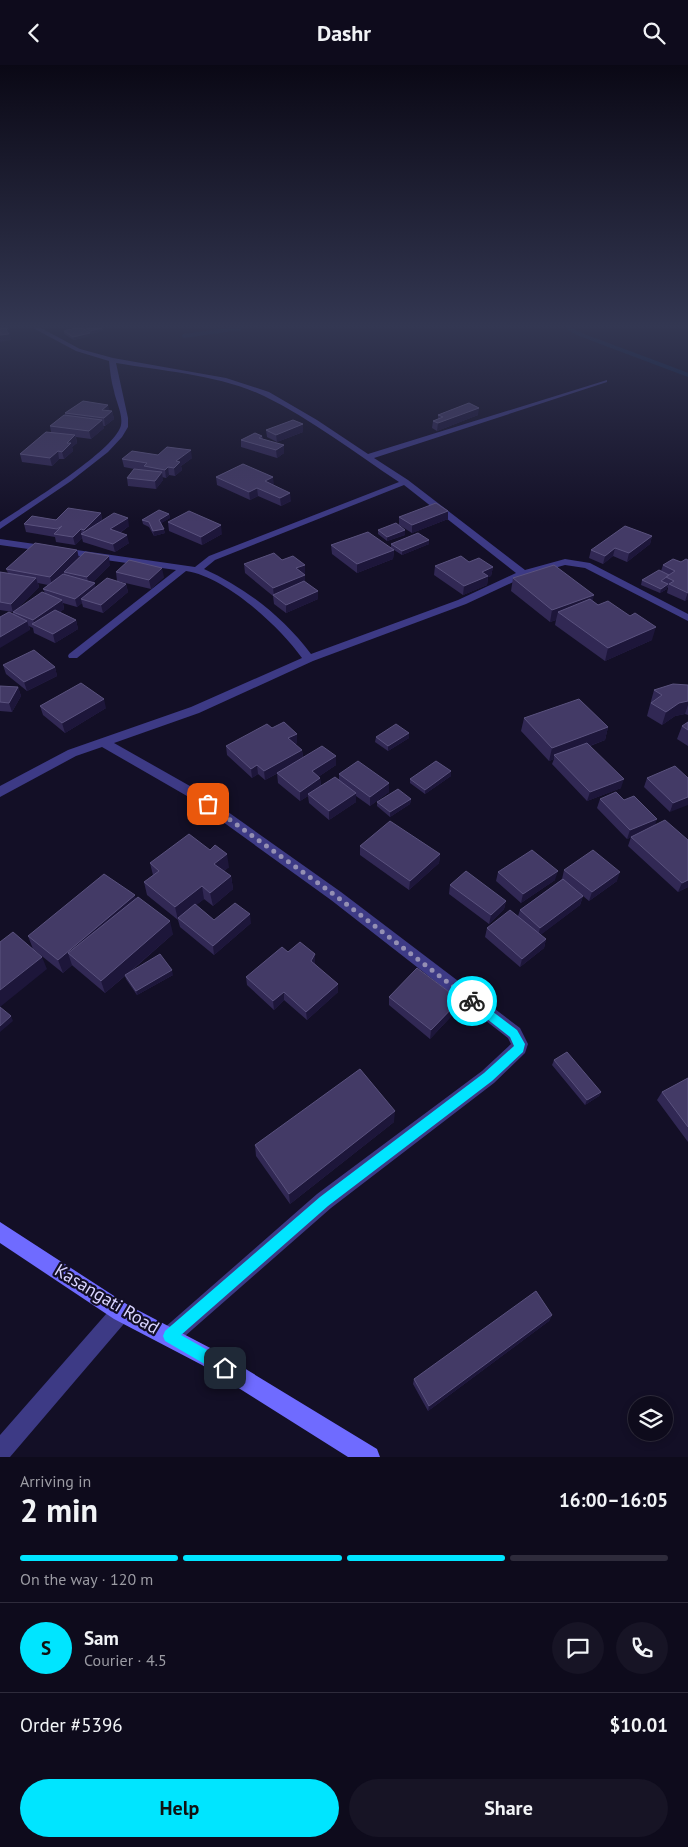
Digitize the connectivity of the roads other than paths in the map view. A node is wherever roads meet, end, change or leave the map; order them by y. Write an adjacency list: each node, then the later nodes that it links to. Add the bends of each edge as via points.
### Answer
1 (117, 393): 6 (street, via 124,410 124,429 118,438 86,467)
2 (263, 393): 4 (street, via 314,421)
3 (568, 393): 4 (street)
4 (368, 457): 5 (street)
5 (405, 482): 9 (street, via 212,558); 10 (street)
6 (0, 526)
7 (0, 542): 8 (street)
8 (184, 568): 9 (street); 12 (street)
9 (197, 570): 13 (street, via 214,577 284,628)
10 (523, 574): 11 (street, via 565,561 587,565); 13 (street, via 462,602)
11 (688, 618)
12 (73, 656)
13 (310, 659): 14 (street, via 195,710)
14 (103, 742): 15 (street, via 72,753); 18 (street, via 192,793 336,896 514,1033 520,1044 519,1049 488,1077 324,1201)
15 (0, 792)
16 (0, 1232): 17 (street, Kasangati Road)
17 (121, 1312): 18 (street, Kasangati Road); 19 (street)
18 (170, 1336): 20 (street, Kasangati Road)
19 (0, 1452)
20 (368, 1457)

